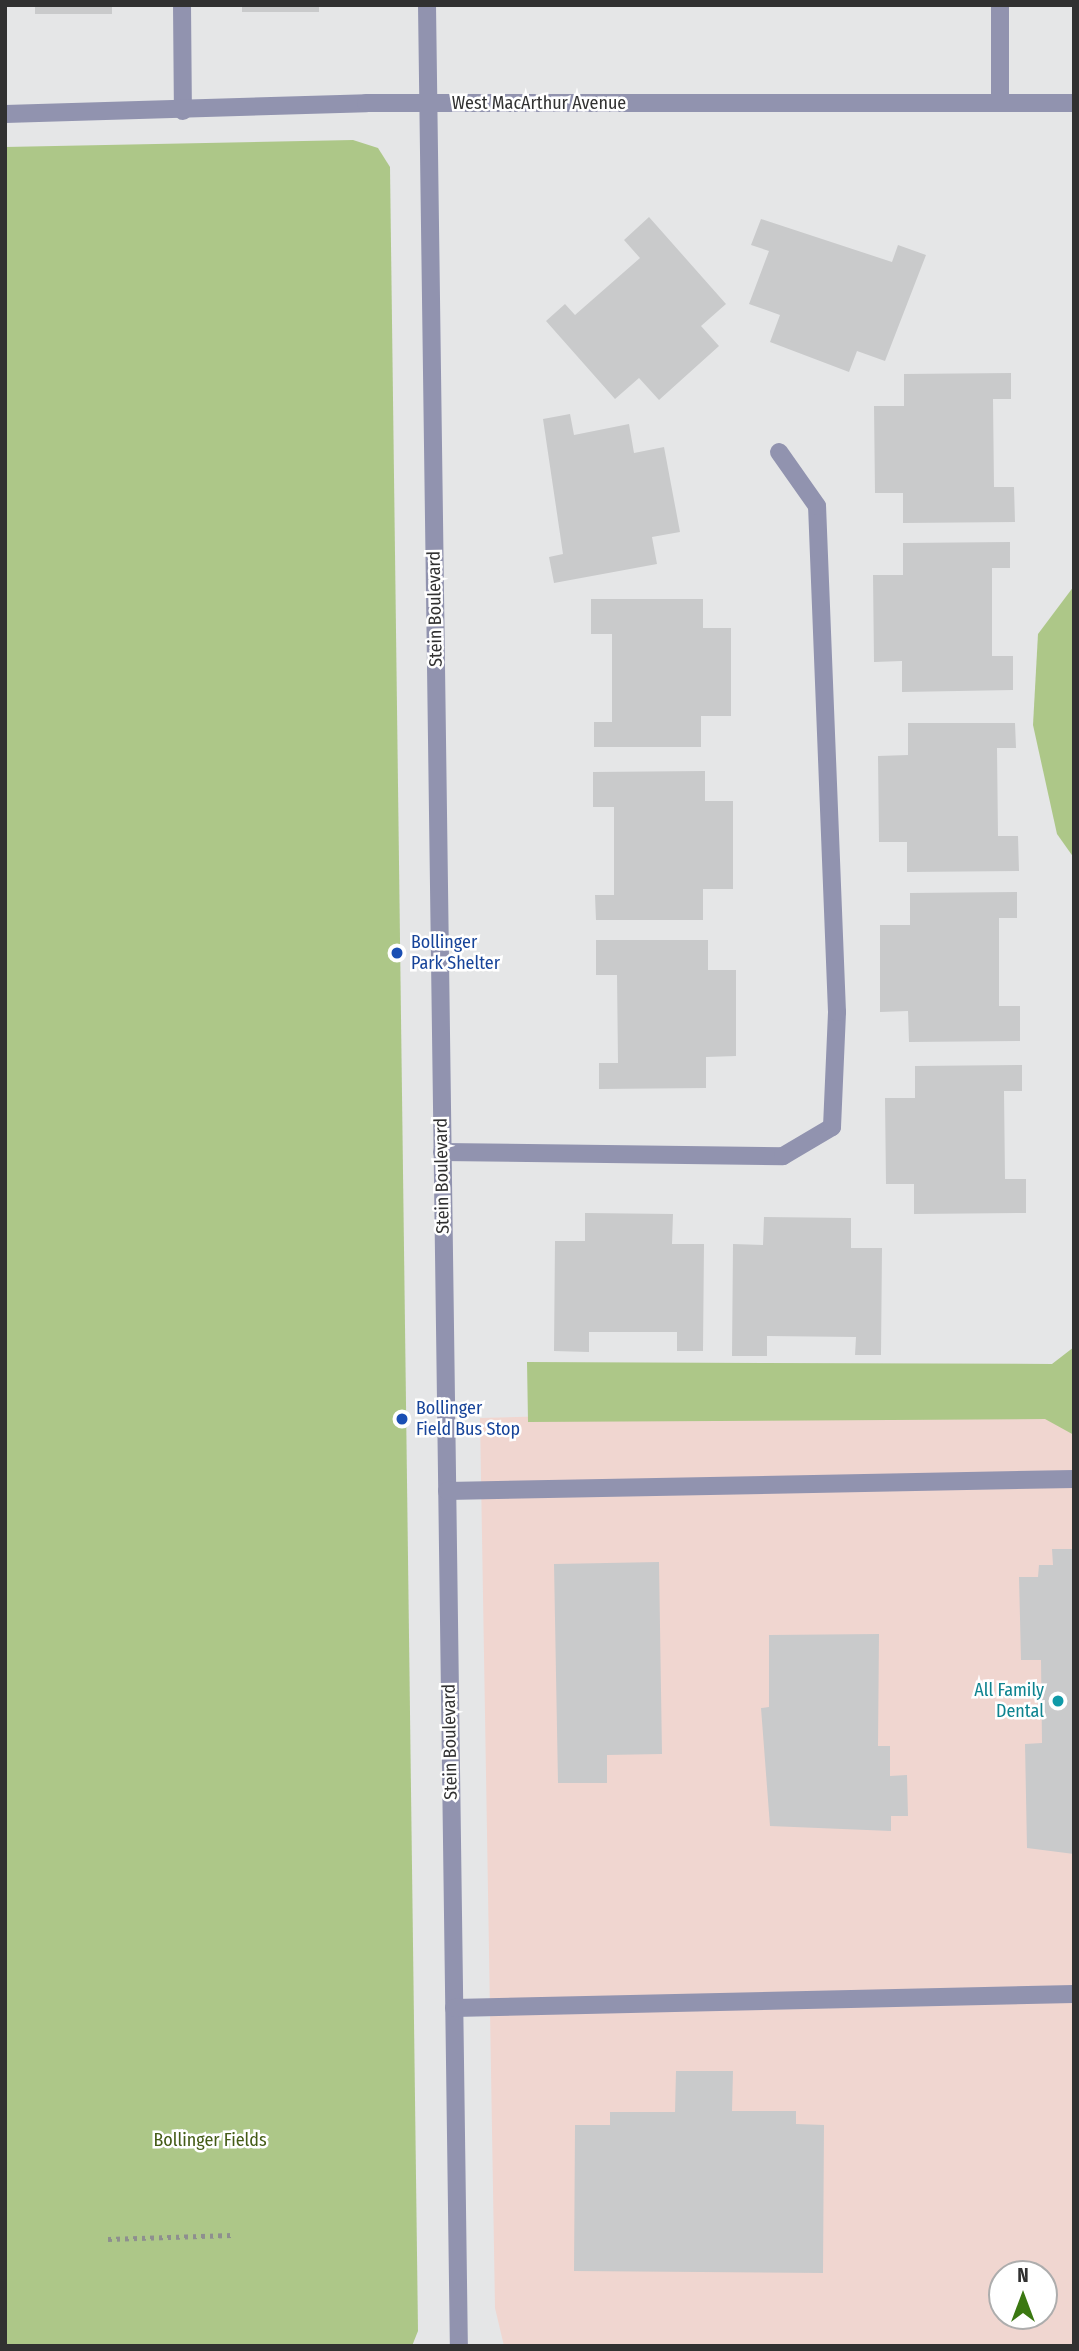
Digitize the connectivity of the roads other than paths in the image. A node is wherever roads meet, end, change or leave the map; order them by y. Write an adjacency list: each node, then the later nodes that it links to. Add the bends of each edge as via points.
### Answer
1 (182, 5): 7 (street)
2 (427, 5): 5 (street, Stein Boulevard)
3 (1000, 5): 4 (street)
4 (1000, 102): 5 (street, West MacArthur Avenue); 6 (street, West MacArthur Avenue)
5 (428, 103): 7 (street, West MacArthur Avenue); 10 (street, Stein Boulevard)
6 (1074, 103)
7 (183, 111): 8 (street, West MacArthur Avenue)
8 (5, 114)
9 (779, 452): 10 (street, via 817,506 837,1012 832,1127 783,1156)
10 (442, 1152): 12 (street, Stein Boulevard)
11 (1074, 1479): 12 (street)
12 (447, 1491): 14 (street, Stein Boulevard)
13 (1074, 1994): 14 (street)
14 (454, 2008): 15 (street, Stein Boulevard)
15 (458, 2346)

